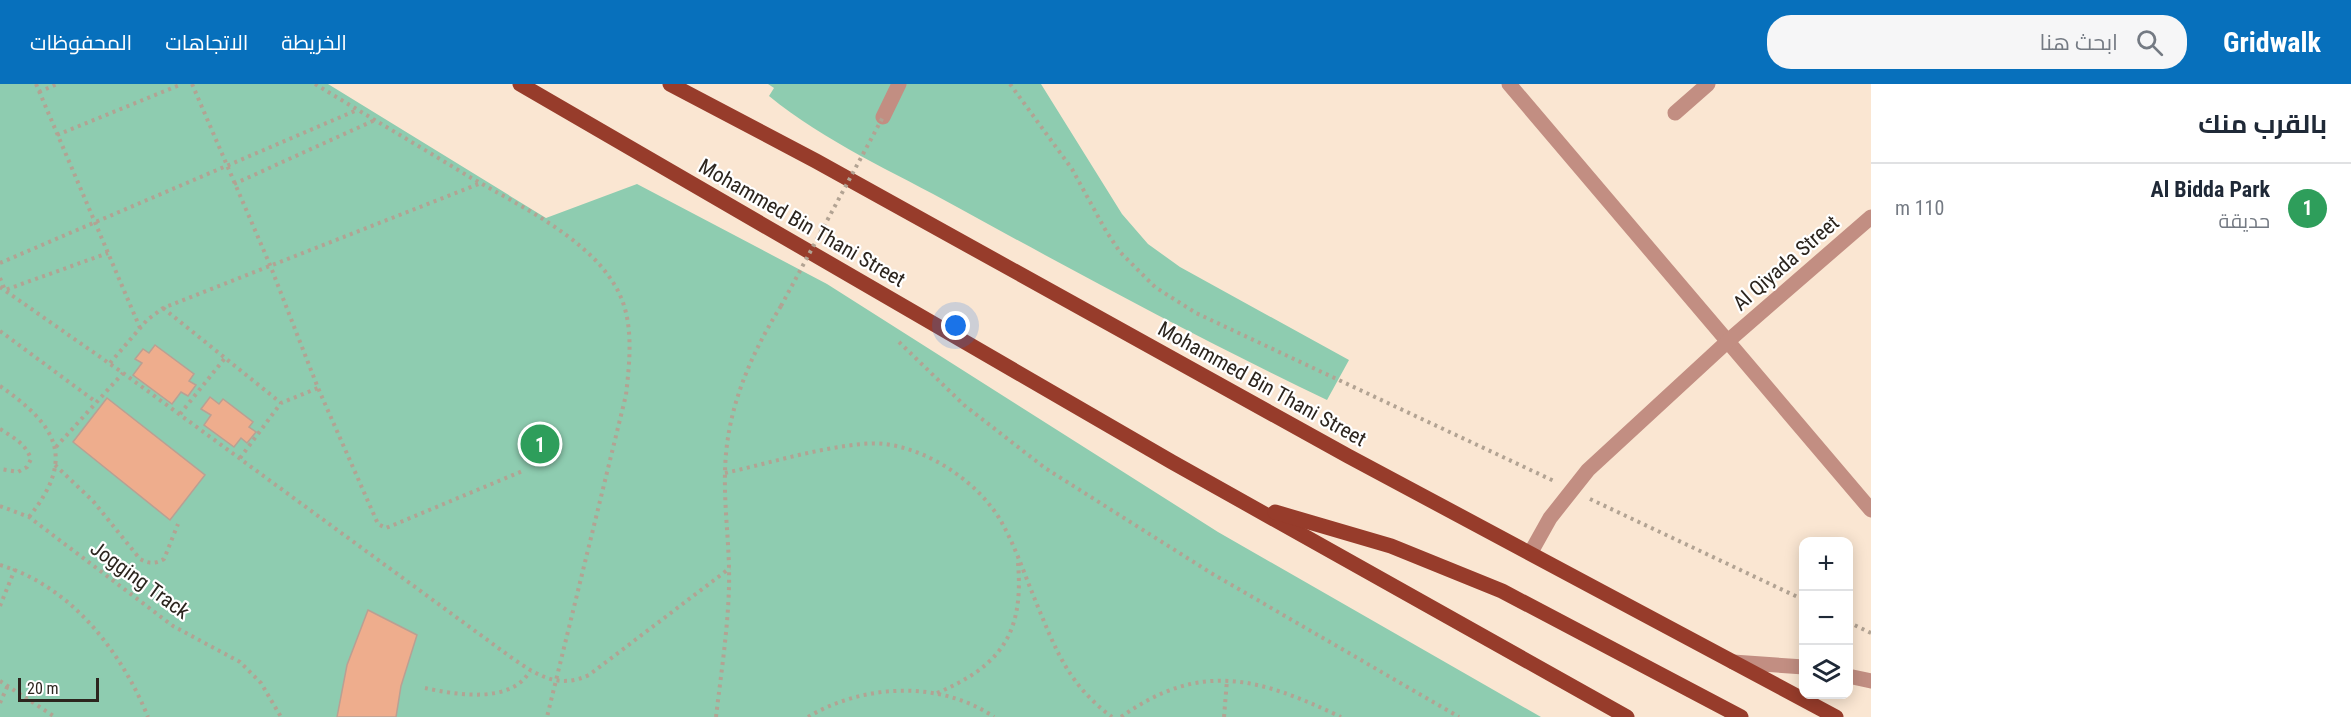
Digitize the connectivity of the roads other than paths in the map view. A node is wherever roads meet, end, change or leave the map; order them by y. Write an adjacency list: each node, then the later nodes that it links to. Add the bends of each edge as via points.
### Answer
1 (520, 84): 10 (main road, Mohammed Bin Thani Street)
2 (670, 84): 12 (main road, Mohammed Bin Thani Street)
3 (899, 84): 7 (street)
4 (1509, 84): 9 (street)
5 (1708, 84): 6 (street)
6 (1675, 113)
7 (883, 117)
8 (1871, 217): 9 (street, Al Qiyada Street)
9 (1728, 341): 11 (street); 12 (street, Al Qiyada Street, via 1588,470)
10 (1246, 504): 17 (main road, Mohammed Bin Thani Street); 18 (main road, via 1391,546 1502,591)
11 (1871, 510)
12 (1530, 552): 13 (main road, Mohammed Bin Thani Street)
13 (1733, 662): 14 (street); 19 (main road, Mohammed Bin Thani Street)
14 (1799, 668)
15 (1853, 677): 16 (street)
16 (1871, 681)
17 (1627, 717)
18 (1741, 717)
19 (1836, 717)

